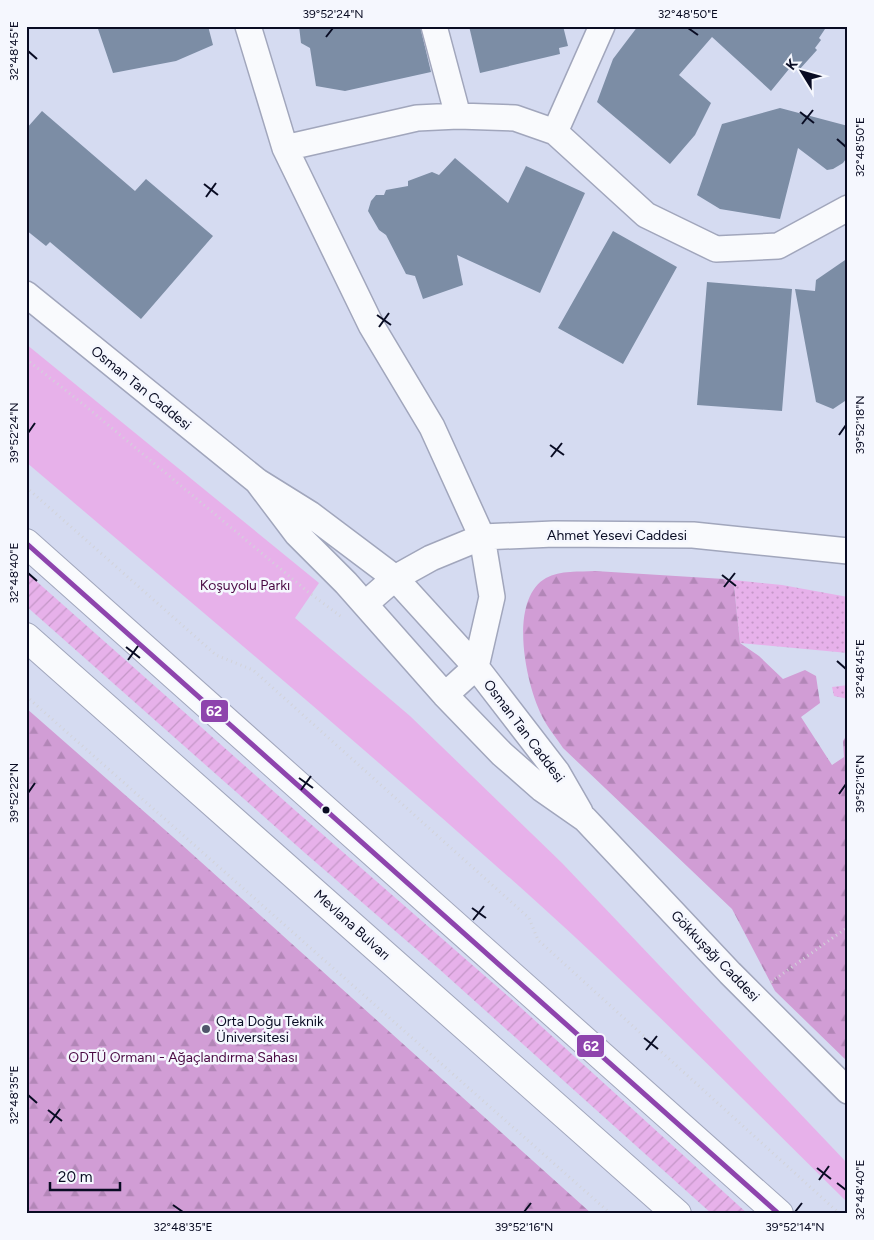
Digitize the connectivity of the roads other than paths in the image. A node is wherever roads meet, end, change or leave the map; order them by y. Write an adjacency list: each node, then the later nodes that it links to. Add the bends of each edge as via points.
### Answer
1 (248, 26): 6 (street)
2 (434, 26): 4 (street)
3 (602, 26): 5 (street)
4 (458, 116): 5 (street, via 515,118); 6 (street, via 416,118)
5 (555, 132): 7 (street, via 646,215 716,249 778,246)
6 (285, 148): 10 (street, via 371,324 432,427)
7 (848, 208)
8 (26, 294): 9 (street, Osman Tan Caddesi)
9 (257, 481): 13 (street, Osman Tan Caddesi, via 310,514); 14 (street, Osman Tan Caddesi, via 297,534)
10 (482, 537): 12 (street, Ahmet Yesevi Caddesi, via 693,535); 13 (street, Ahmet Yesevi Caddesi, via 431,558); 16 (street, via 492,596)
11 (26, 543): 21 (highway)
12 (848, 551)
13 (395, 578): 14 (street, Ahmet Yesevi Caddesi); 16 (street, Osman Tan Caddesi)
14 (365, 604): 17 (street, Osman Tan Caddesi)
15 (26, 637): 20 (highway, Mevlana Bulvarı)
16 (476, 667): 17 (street); 18 (street, Osman Tan Caddesi, via 557,772)
17 (445, 695): 18 (street, Osman Tan Caddesi, via 502,754 542,789)
18 (585, 819): 19 (street, Gökkuşağı Caddesi, via 730,973)
19 (848, 1091)
20 (677, 1214)
21 (779, 1214)

